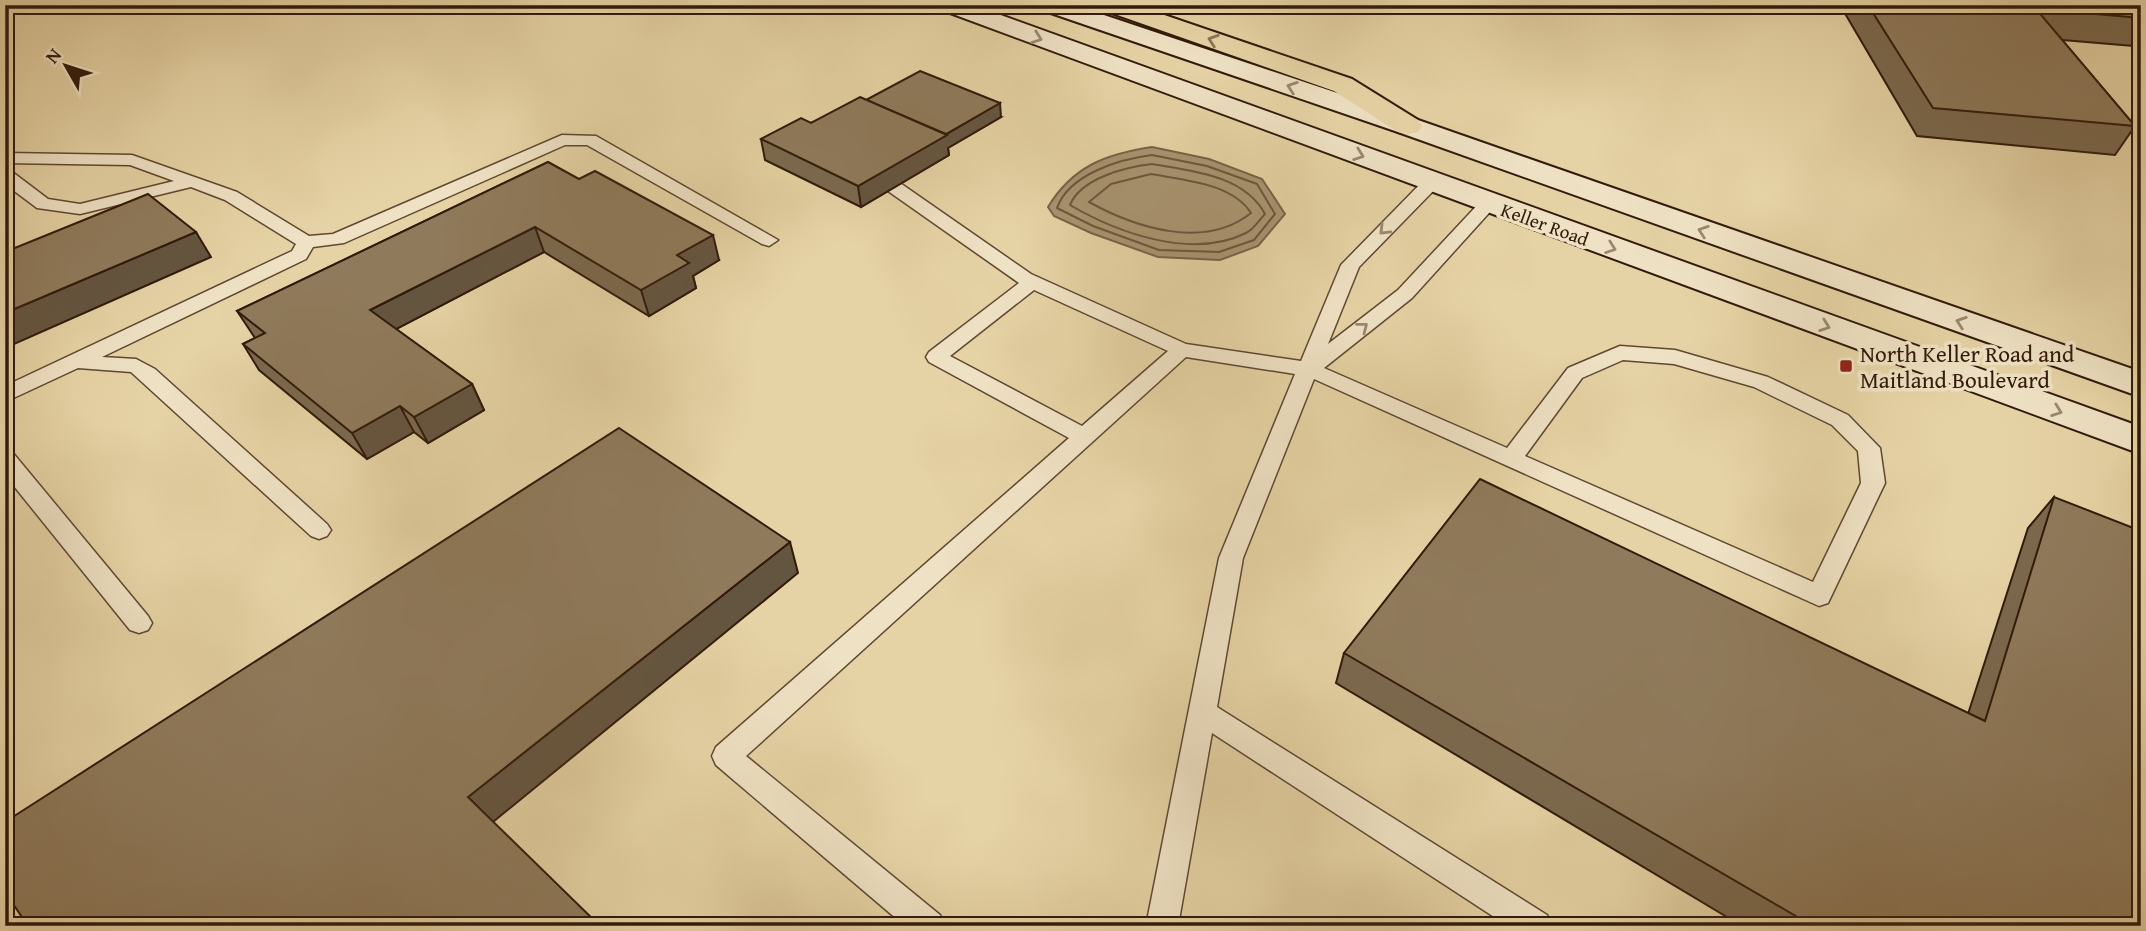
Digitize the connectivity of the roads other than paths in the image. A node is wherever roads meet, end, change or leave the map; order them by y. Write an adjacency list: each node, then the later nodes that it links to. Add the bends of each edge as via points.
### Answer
1 (950, 5): 9 (street, Keller Road, one-way to 9)
2 (1050, 5): 4 (street, one-way to 2)
3 (1111, 5): 4 (highway, one-way to 3, via 1343,85)
4 (1408, 126): 6 (street)
5 (5, 158): 8 (lane, via 132,160)
6 (1496, 158): 9 (street); 11 (street); 18 (street, one-way to 6)
7 (5, 175): 8 (lane, via 43,204 80,209)
8 (191, 181): 13 (lane, via 230,196)
9 (1432, 182): 11 (street, Keller Road); 17 (lane, one-way to 17, via 1350,265)
10 (894, 187): 14 (lane)
11 (1489, 203): 17 (lane, one-way to 11, via 1405,294); 21 (street, Keller Road, one-way to 21)
12 (769, 240): 13 (lane, via 590,140 562,139 337,239)
13 (306, 242): 16 (lane, via 299,255)
14 (1032, 282): 15 (lane); 20 (lane, via 936,357)
15 (1182, 350): 17 (lane); 20 (lane)
16 (75, 361): 19 (lane); 24 (lane, via 136,366 148,374)
17 (1309, 369): 23 (lane); 26 (lane, via 1231,558)
18 (2141, 385)
19 (5, 395)
20 (1084, 437): 27 (lane, via 726,756)
21 (2141, 442)
22 (5, 459): 25 (lane)
23 (1511, 459): 23 (lane, via 1819,596 1873,483 1869,448 1840,420 1761,382 1675,358 1619,353 1575,373)
24 (319, 530)
25 (139, 623)
26 (1202, 712): 28 (lane); 29 (lane)
27 (929, 926)
28 (1163, 926)
29 (1536, 926)

